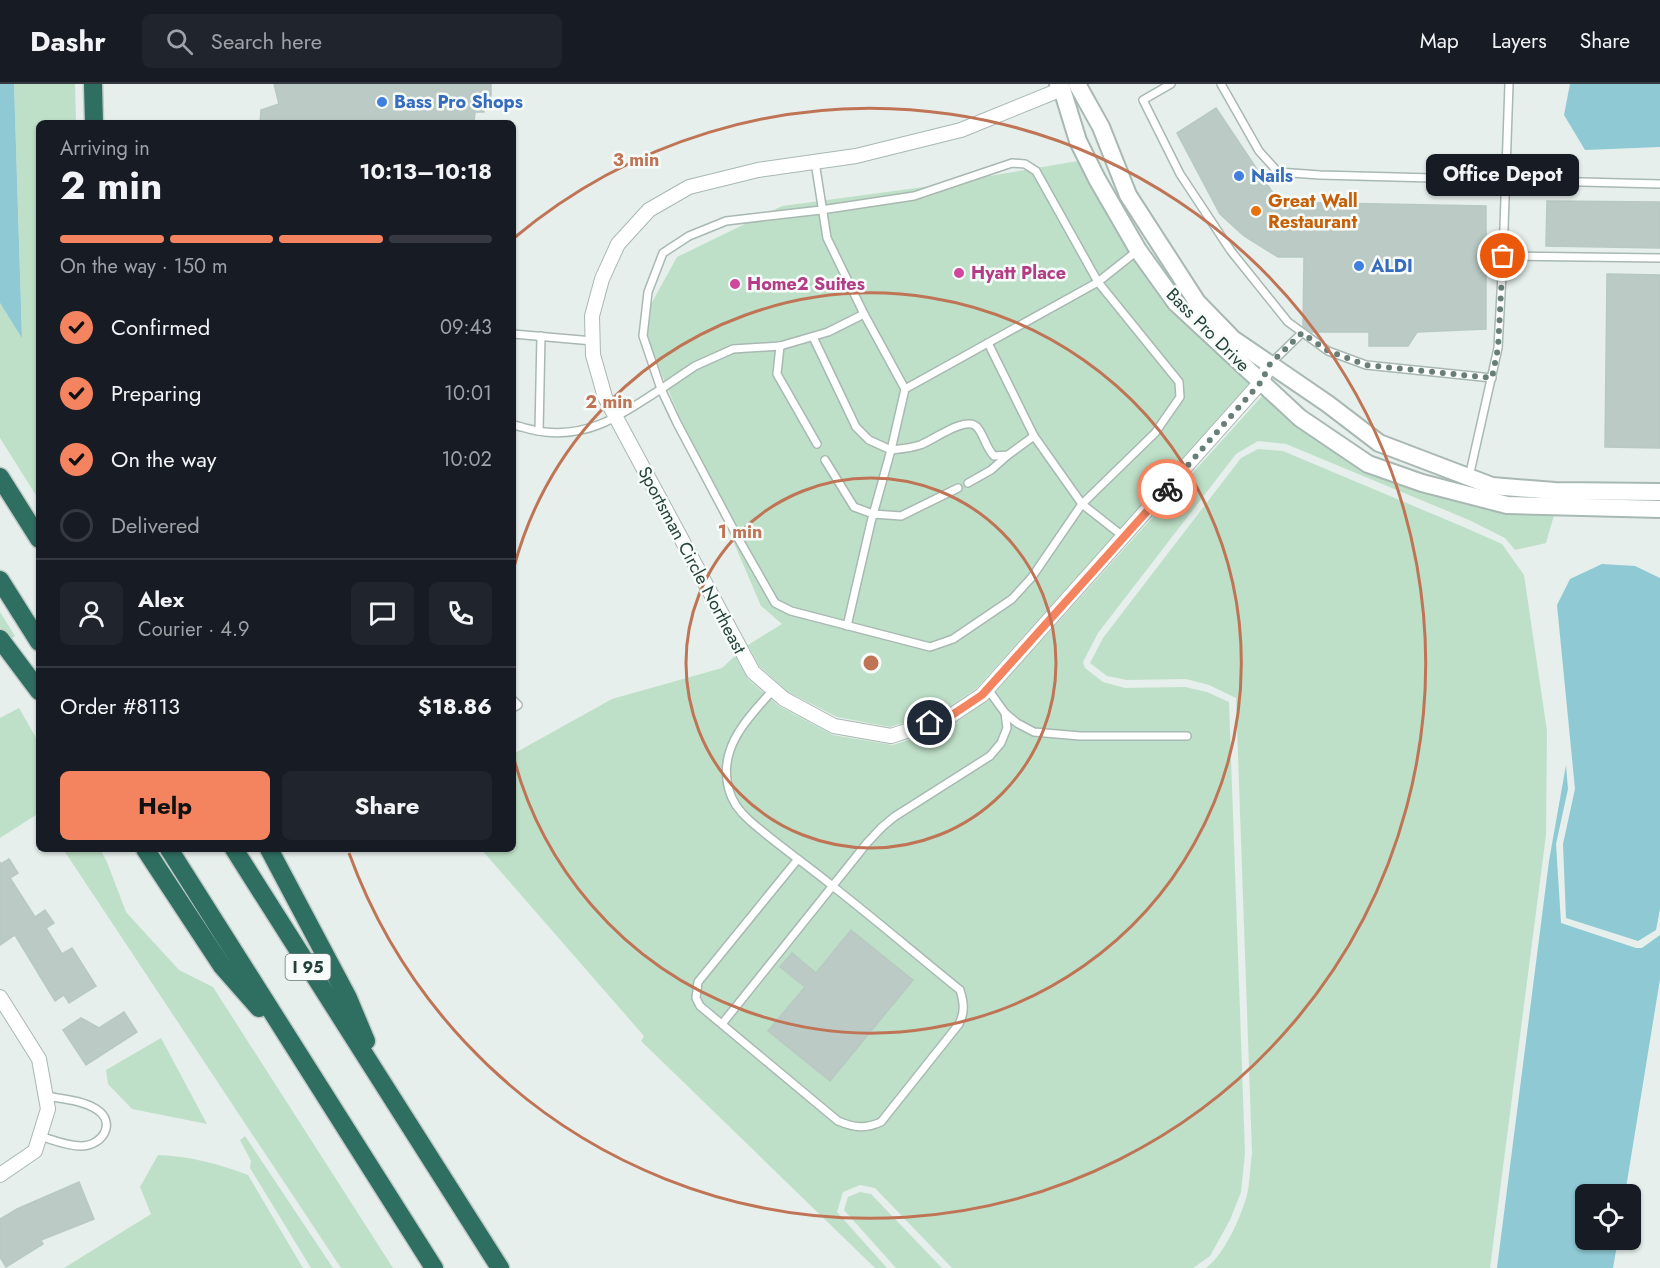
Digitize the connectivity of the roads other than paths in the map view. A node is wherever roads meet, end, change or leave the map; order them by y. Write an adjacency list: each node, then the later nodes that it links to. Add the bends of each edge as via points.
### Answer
1 (93, 84): 6 (highway)
2 (1171, 84): 16 (lane, via 1143,100 1180,174 1231,251 1288,322)
3 (1221, 84): 8 (lane, via 1259,151 1278,172)
4 (1509, 84): 8 (lane)
5 (1067, 85): 7 (street, Sportsman Circle Northeast, via 961,130); 11 (street, Bass Pro Drive, via 1078,141); 23 (street, Bass Pro Drive, via 1101,127 1128,195 1197,302 1233,339)
6 (94, 120)
7 (815, 162): 10 (lane); 20 (street, Sportsman Circle Northeast, via 758,170 689,187 649,210 618,244 602,279 592,316)
8 (1504, 180): 9 (lane); 12 (lane)
9 (1660, 184)
10 (821, 210): 14 (lane, via 914,196 1012,163 1025,164 1036,171); 15 (lane, via 827,238); 26 (lane, via 726,221 689,236 663,253 648,292 643,336)
11 (1138, 250): 14 (lane); 25 (street, Bass Pro Drive, via 1176,303)
12 (1503, 256): 13 (lane); 24 (lane, via 1498,348)
13 (1660, 258)
14 (1098, 282): 21 (lane); 42 (lane, via 1179,382 1180,397 1155,433)
15 (864, 314): 19 (lane); 27 (lane)
16 (1302, 333): 23 (lane); 24 (lane, via 1328,351 1366,365)
17 (516, 334): 18 (lane)
18 (541, 336): 20 (lane); 30 (lane)
19 (813, 337): 22 (lane); 33 (lane, via 856,427 869,440)
20 (592, 341): 28 (street, Sportsman Circle Northeast, via 605,397)
21 (988, 343): 27 (lane); 31 (lane)
22 (780, 346): 26 (lane, via 733,349 695,366); 32 (lane, via 777,374)
23 (1270, 364): 25 (street, Sportsman Circle Northeast); 37 (street, Bass Pro Drive, via 1379,442)
24 (1492, 378): 37 (lane)
25 (1261, 382): 41 (street, Bass Pro Drive, via 1300,418 1368,464); 46 (street, Sportsman Circle Northeast)
26 (661, 389): 28 (lane); 48 (lane, via 775,603)
27 (905, 389): 33 (lane)
28 (616, 418): 30 (lane, via 581,432); 53 (street, Sportsman Circle Northeast, via 753,672)
29 (516, 425): 30 (lane)
30 (539, 431)
31 (1034, 436): 34 (lane); 42 (lane)
32 (817, 444)
33 (891, 450): 34 (lane, via 919,445 958,426 971,424 977,427 994,456); 44 (lane)
34 (1008, 455): 38 (lane)
35 (825, 460): 44 (lane, via 854,507)
36 (0, 477): 45 (highway)
37 (1469, 478): 40 (street, Bass Pro Drive, via 1492,486 1545,490); 41 (lane)
38 (968, 483)
39 (958, 488): 44 (lane, via 901,516)
40 (1660, 492)
41 (1467, 495): 43 (street, Bass Pro Drive, via 1507,505)
42 (1082, 504): 46 (lane); 48 (lane, via 1032,577 1012,599 953,639 930,647)
43 (1660, 509)
44 (873, 514): 48 (lane)
45 (36, 534)
46 (1124, 537): 52 (street, Sportsman Circle Northeast)
47 (0, 580): 49 (highway)
48 (847, 626)
49 (36, 637)
50 (0, 639): 51 (highway)
51 (36, 687)
52 (987, 688): 53 (street, Sportsman Circle Northeast, via 949,717 891,736 834,726); 54 (lane)
53 (772, 690): 60 (lane, via 731,744 727,777 735,804)
54 (1005, 713): 55 (lane, via 1034,732); 61 (lane, via 1007,728 990,756 882,827)
55 (1187, 736)
56 (147, 852): 64 (highway, via 222,966)
57 (171, 852): 64 (highway)
58 (236, 852): 65 (highway, I 95)
59 (270, 852): 65 (highway, via 348,998)
60 (798, 859): 61 (lane); 63 (lane, via 698,982 696,998 700,1006)
61 (832, 886): 63 (lane); 63 (lane, via 960,990 964,1013 952,1033 881,1122 867,1128 838,1121)
62 (0, 997): 66 (street, via 39,1059)
63 (722, 1024)
64 (293, 1045): 69 (highway)
65 (383, 1085): 70 (highway, I 95)
66 (46, 1096): 67 (street, via 48,1109); 67 (lane, via 98,1110 106,1129 104,1137 94,1144 81,1146)
67 (40, 1136): 68 (street, via 35,1151)
68 (0, 1175)
69 (434, 1268)
70 (500, 1268)

